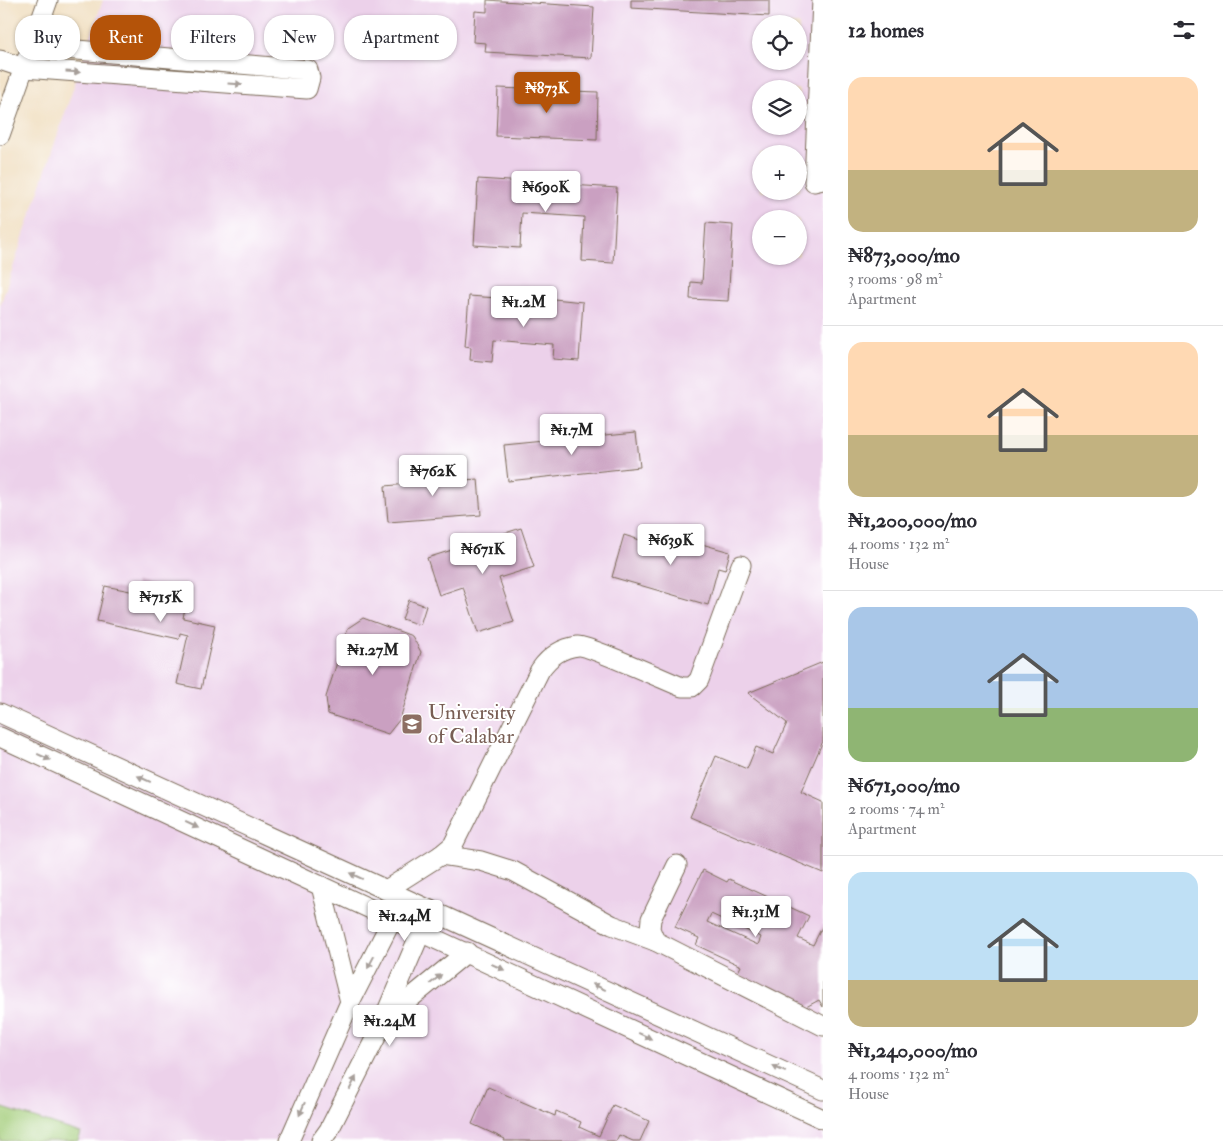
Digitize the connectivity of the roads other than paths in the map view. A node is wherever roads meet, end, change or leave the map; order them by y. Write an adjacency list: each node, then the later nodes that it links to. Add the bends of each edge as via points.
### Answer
1 (48, 0): 3 (street)
2 (822, 0): 5 (street)
3 (42, 15)
4 (80, 50): 8 (street, one-way to 4, via 307,89 310,78 308,70)
5 (822, 50): 10 (street, via 814,182)
6 (0, 60): 8 (street)
7 (27, 60): 8 (street)
8 (24, 68): 9 (street)
9 (0, 135)
10 (823, 180)
11 (741, 565): 14 (street, via 699,680 692,688 682,688 580,645 560,650 548,659 453,845)
12 (0, 713): 17 (street, one-way to 12)
13 (0, 737): 16 (street, one-way to 16)
14 (440, 855): 17 (street); 21 (street, via 481,861 514,871 612,925)
15 (677, 865): 21 (street, via 651,919 650,929)
16 (321, 886): 19 (street); 23 (street)
17 (394, 894): 18 (street); 19 (street)
18 (430, 910): 20 (street); 26 (street, one-way to 18)
19 (394, 919): 20 (street); 23 (street, one-way to 23)
20 (422, 931): 22 (street); 24 (street)
21 (655, 941): 25 (street)
22 (467, 952): 24 (street, one-way to 22); 27 (street, one-way to 27)
23 (350, 1002): 28 (street, one-way to 28)
24 (384, 1020): 29 (street, one-way to 24)
25 (823, 1026)
26 (823, 1090)
27 (823, 1119)
28 (289, 1141)
29 (321, 1141)

